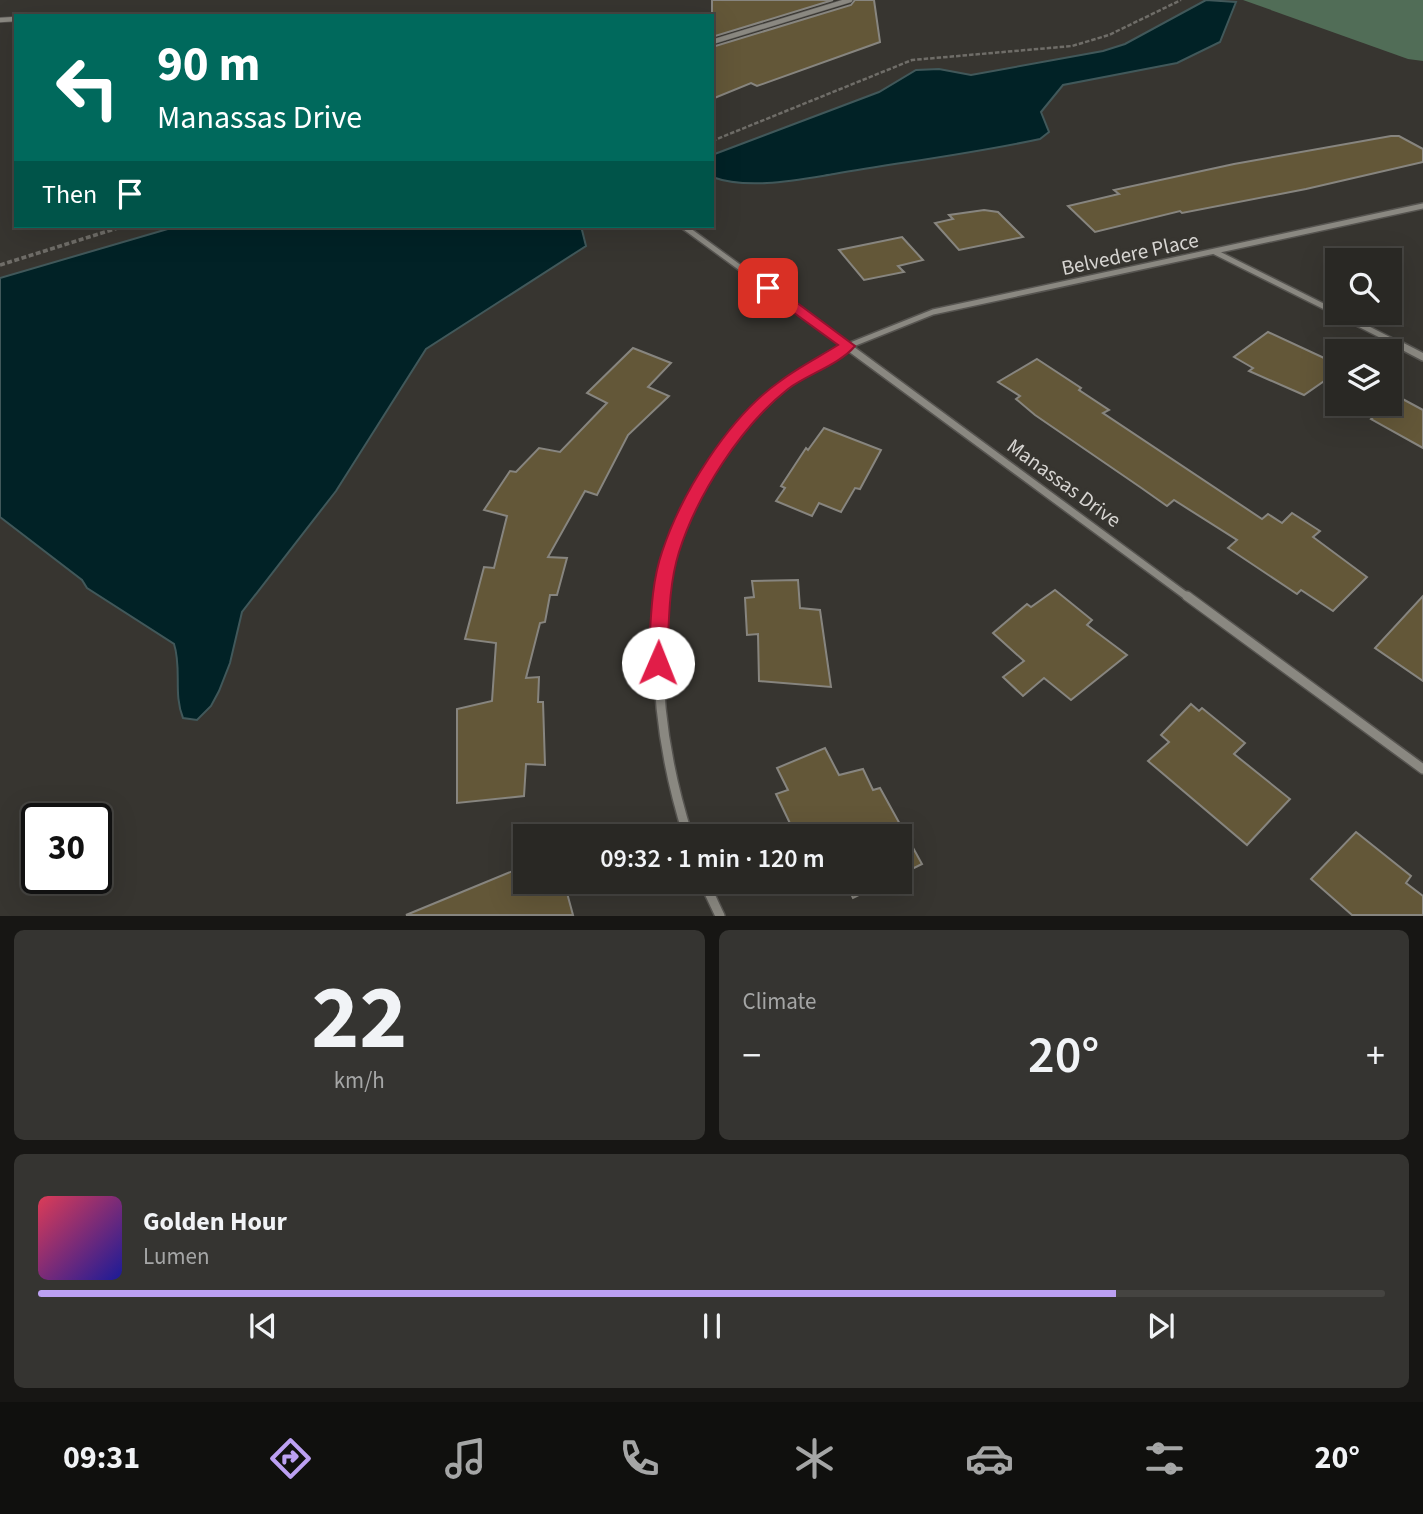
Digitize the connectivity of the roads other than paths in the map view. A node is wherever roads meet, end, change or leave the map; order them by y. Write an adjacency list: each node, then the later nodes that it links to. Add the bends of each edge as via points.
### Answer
1 (850, 0): 2 (street)
2 (714, 41)
3 (1423, 206): 5 (street, Belvedere Place)
4 (687, 228): 8 (street, Manassas Drive)
5 (1215, 252): 6 (street); 8 (street, Belvedere Place, via 933,312)
6 (1325, 307)
7 (1361, 325): 9 (street)
8 (848, 346): 10 (street, Manassas Drive); 11 (street, Belvedere Place, via 783,386 743,424 703,480 671,552 658,638 658,689 665,751)
9 (1423, 356)
10 (1423, 769)
11 (685, 824)
12 (710, 894): 13 (street)
13 (720, 915)

